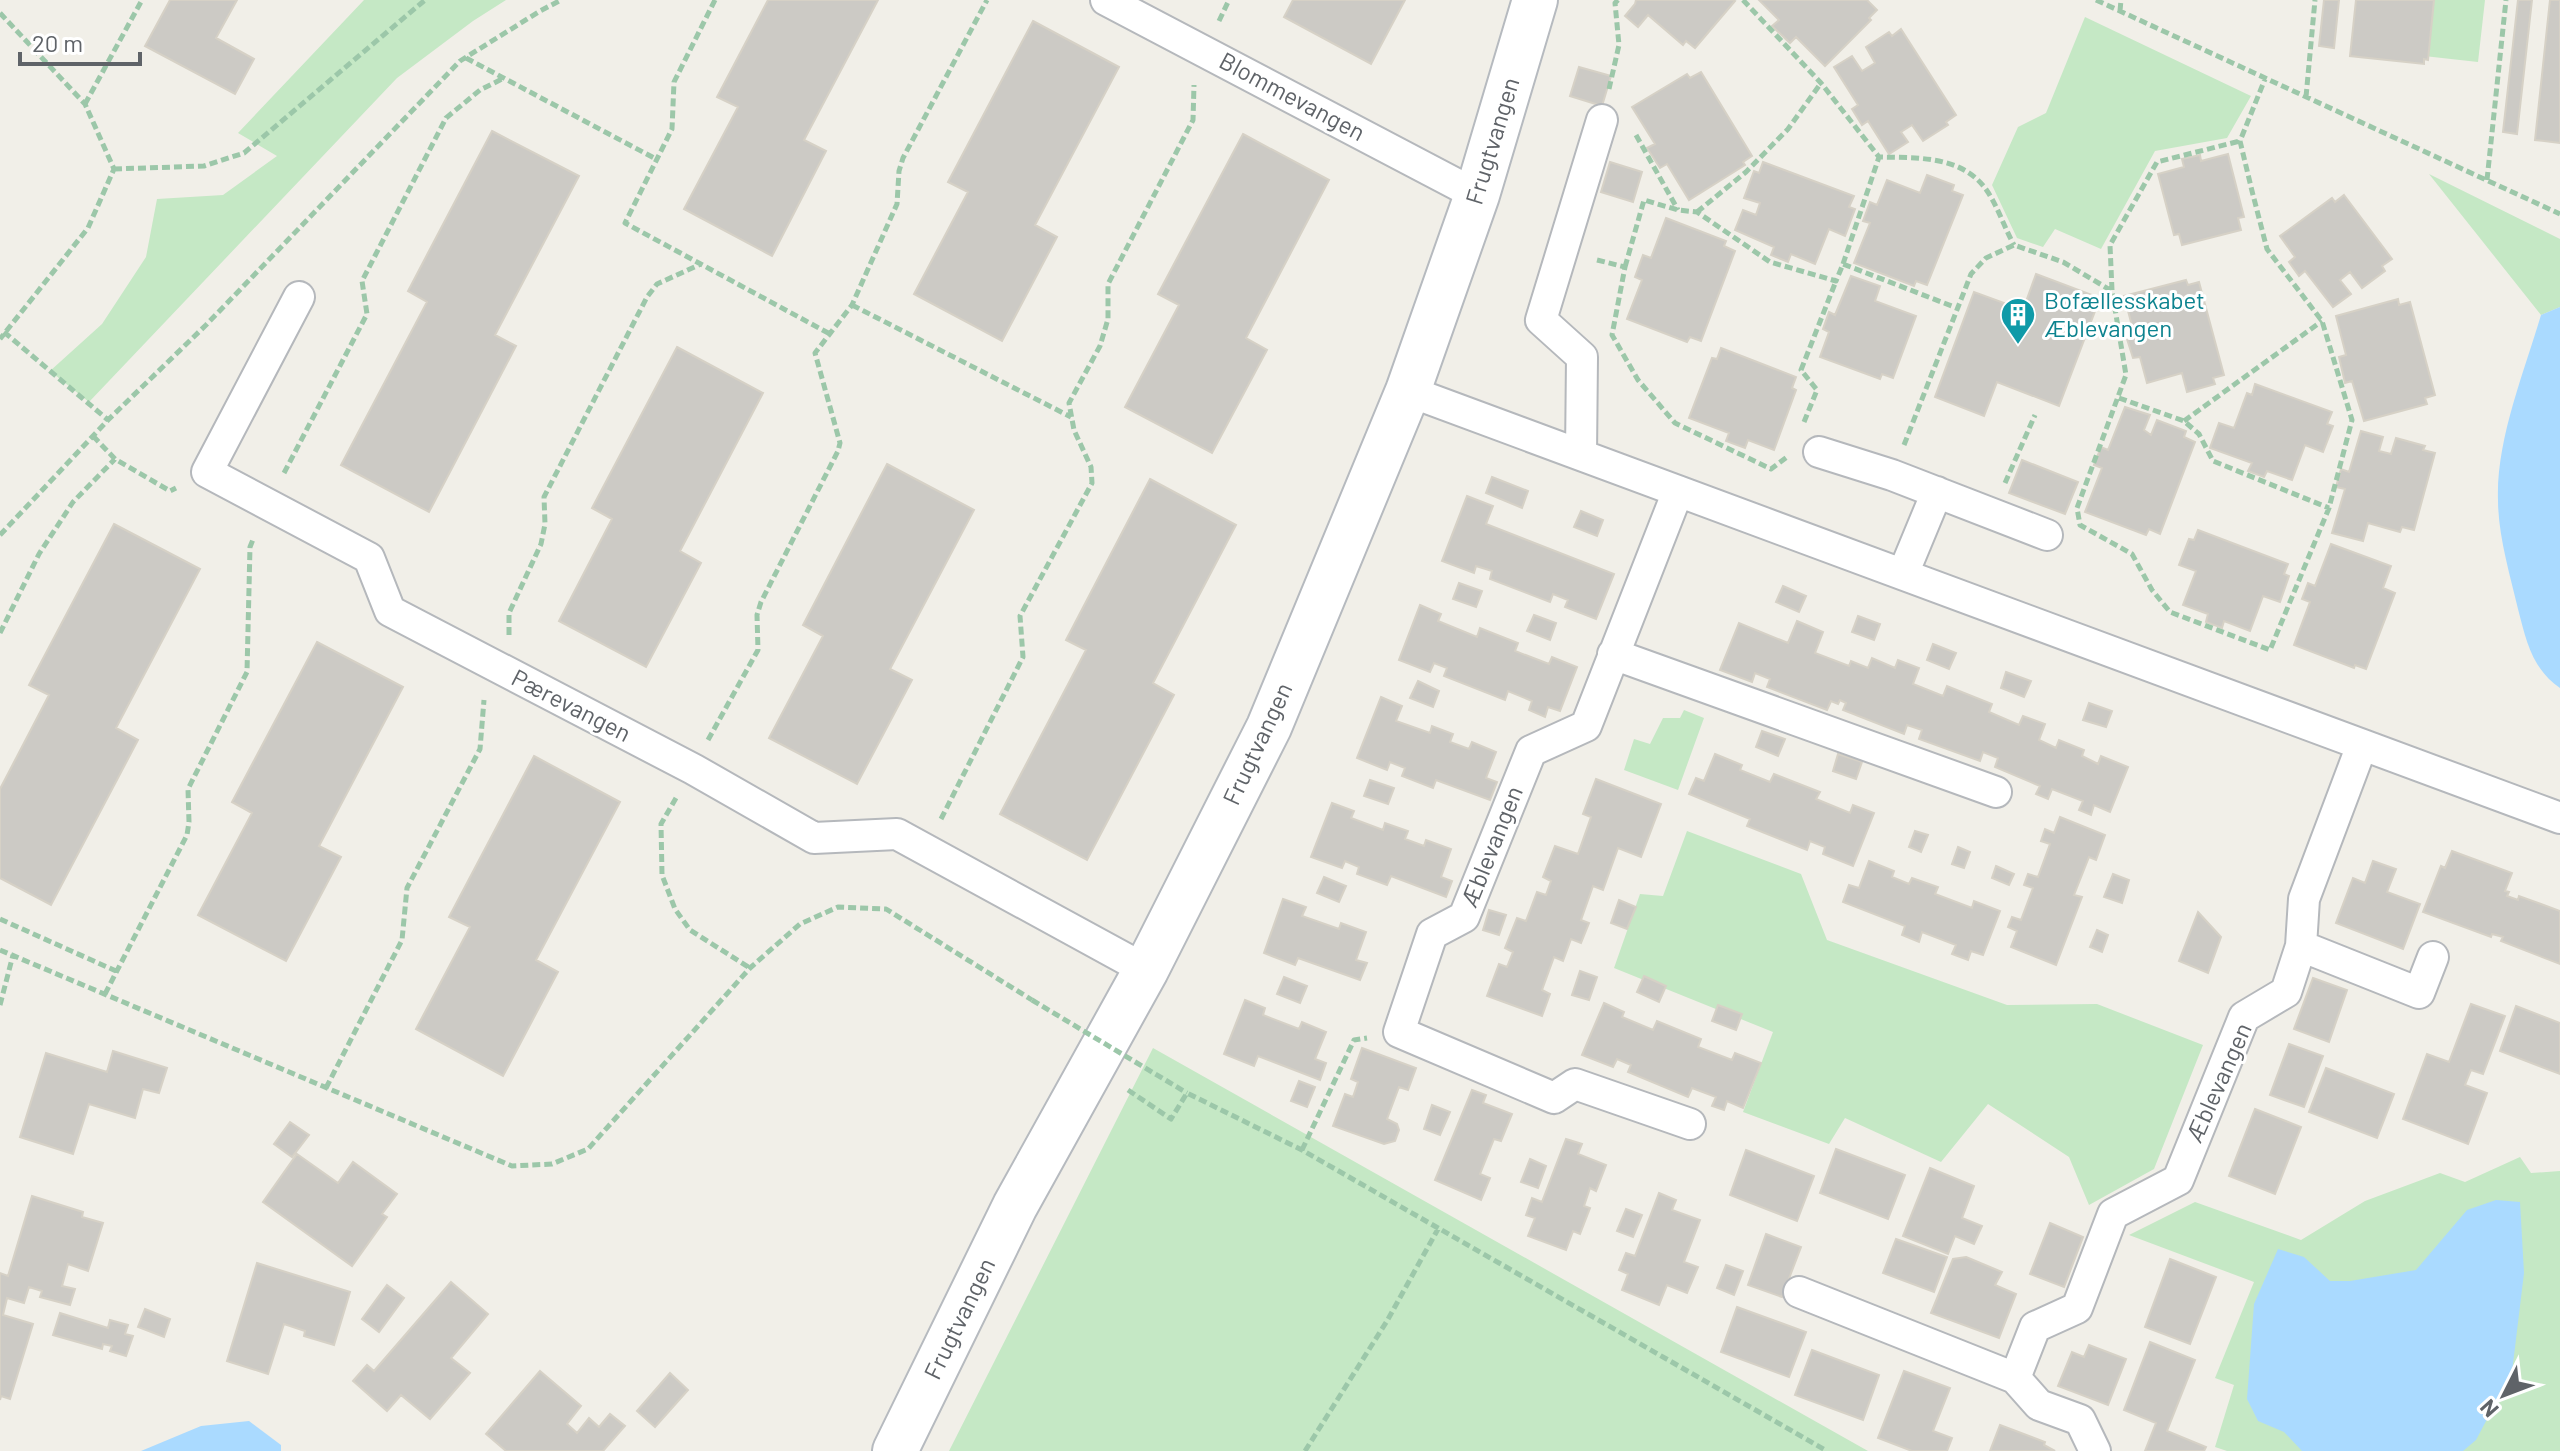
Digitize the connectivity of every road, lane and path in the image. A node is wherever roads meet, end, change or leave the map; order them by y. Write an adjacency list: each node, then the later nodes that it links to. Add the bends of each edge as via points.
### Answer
1 (142, 0): 23 (path)
2 (425, 0): 29 (path, via 244,153 204,166)
3 (561, 0): 18 (path)
4 (715, 0): 28 (path, via 674,82 672,129)
5 (987, 0): 42 (path, via 903,158 897,204)
6 (1106, 0): 17 (street, Blommevangen)
7 (1229, 0): 17 (path)
8 (1535, 0): 31 (street, Frugtvangen)
9 (1618, 0): 21 (path, via 1619,45)
10 (1743, 0): 20 (path)
11 (2096, 0): 15 (path)
12 (2121, 0): 15 (path)
13 (2315, 0): 22 (path)
14 (2506, 0): 30 (path)
15 (2120, 11): 19 (path)
16 (0, 13): 23 (path)
17 (1204, 51): 31 (street, Blommevangen); 51 (path, via 1194,71 1193,120 1108,284 1108,319 1100,346 1069,403)
18 (465, 58): 28 (path); 52 (path)
19 (2265, 79): 22 (path); 26 (path)
20 (1821, 83): 27 (path); 33 (path, via 1788,129)
21 (1609, 87): 24 (path); 24 (path)
22 (2306, 97): 30 (path)
23 (85, 104): 29 (path)
24 (1610, 110): 36 (street)
25 (1632, 128): 32 (path)
26 (2240, 141): 40 (path, via 2157,162 2110,245); 44 (path, via 2267,249)
27 (1879, 157): 35 (path, via 1957,165 1984,188); 37 (path)
28 (656, 159): 46 (path, via 625,223)
29 (114, 169): 45 (path, via 88,228)
30 (2487, 180): 34 (path)
31 (1477, 195): 48 (street, Frugtvangen)
32 (1678, 210): 33 (path); 38 (path, via 1644,200)
33 (1697, 212): 39 (path, via 1770,262)
34 (2560, 214)
35 (2014, 245): 40 (path, via 2063,262); 43 (path, via 1986,258 1971,274)
36 (1561, 251): 38 (path); 56 (street, via 1541,320 1582,357)
37 (1843, 264): 39 (path); 43 (path)
38 (1625, 267): 55 (path, via 1612,335 1638,380 1675,423 1771,469)
39 (1836, 281): 55 (path, via 1801,370 1817,390)
40 (2112, 291): 49 (path, via 2126,375)
41 (299, 297): 59 (street)
42 (852, 305): 46 (path); 51 (path)
43 (1957, 308): 60 (path)
44 (2322, 321): 53 (path); 63 (path, via 2352,420)
45 (4, 332): 47 (path); 52 (path)
46 (830, 334): 70 (path, via 815,353 838,451 761,602 758,650)
47 (0, 339)
48 (1408, 391): 56 (street); 80 (street, Frugtvangen, via 1269,727)
49 (2119, 398): 53 (path); 63 (path, via 2077,508 2080,525 2132,554 2170,612 2270,650)
50 (2035, 415): 58 (path)
51 (1072, 417): 73 (path, via 1092,483 1020,616 1023,657)
52 (108, 420): 54 (path)
53 (2184, 421): 63 (path, via 2199,434 2213,461)
54 (93, 436): 57 (path); 64 (path)
55 (1805, 453): 60 (street)
56 (1581, 455): 61 (street)
57 (115, 459): 59 (path, via 170,491); 67 (path, via 73,502 39,554)
58 (2012, 464)
59 (207, 472): 70 (street, Pærevangen, via 369,558 390,611)
60 (1892, 475): 62 (street)
61 (1678, 491): 66 (street); 68 (street, Æblevangen)
62 (1937, 492): 65 (street); 66 (street)
63 (2329, 508)
64 (0, 535)
65 (2047, 535)
66 (1903, 574): 69 (street)
67 (0, 633)
68 (1613, 654): 71 (street); 83 (street, Æblevangen, via 1586,726 1531,751 1464,917 1432,934)
69 (2362, 745): 72 (street); 75 (street, Æblevangen, via 2304,899)
70 (693, 769): 73 (street, Pærevangen, via 814,838 897,834); 79 (path, via 661,824 662,875 690,930)
71 (1996, 792)
72 (2560, 818)
73 (926, 849): 80 (street, Pærevangen)
74 (0, 919): 81 (path)
75 (2301, 946): 78 (street, via 2419,993); 90 (street, Æblevangen, via 2286,992 2244,1017 2178,1180 2113,1214 2077,1308 2035,1327)
76 (0, 950): 77 (path)
77 (13, 955): 79 (path, via 512,1166 552,1164 588,1149); 82 (path)
78 (2433, 957)
79 (750, 968): 85 (path, bridge, via 800,924 838,907 886,909)
80 (1146, 970): 91 (street, Frugtvangen, via 1015,1206)
81 (116, 971)
82 (0, 1005)
83 (1399, 1032): 86 (street, via 1554,1098 1575,1084); 87 (path, via 1354,1040)
84 (1124, 1087): 85 (path, via 1171,1119)
85 (1187, 1093): 87 (path)
86 (1690, 1124)
87 (1302, 1150): 88 (path)
88 (1438, 1229): 92 (path); 93 (path)
89 (1799, 1292): 90 (street)
90 (2015, 1378): 94 (street, via 2039,1405 2080,1420)
91 (895, 1451)
92 (1305, 1451)
93 (1827, 1451)
94 (2095, 1451)

